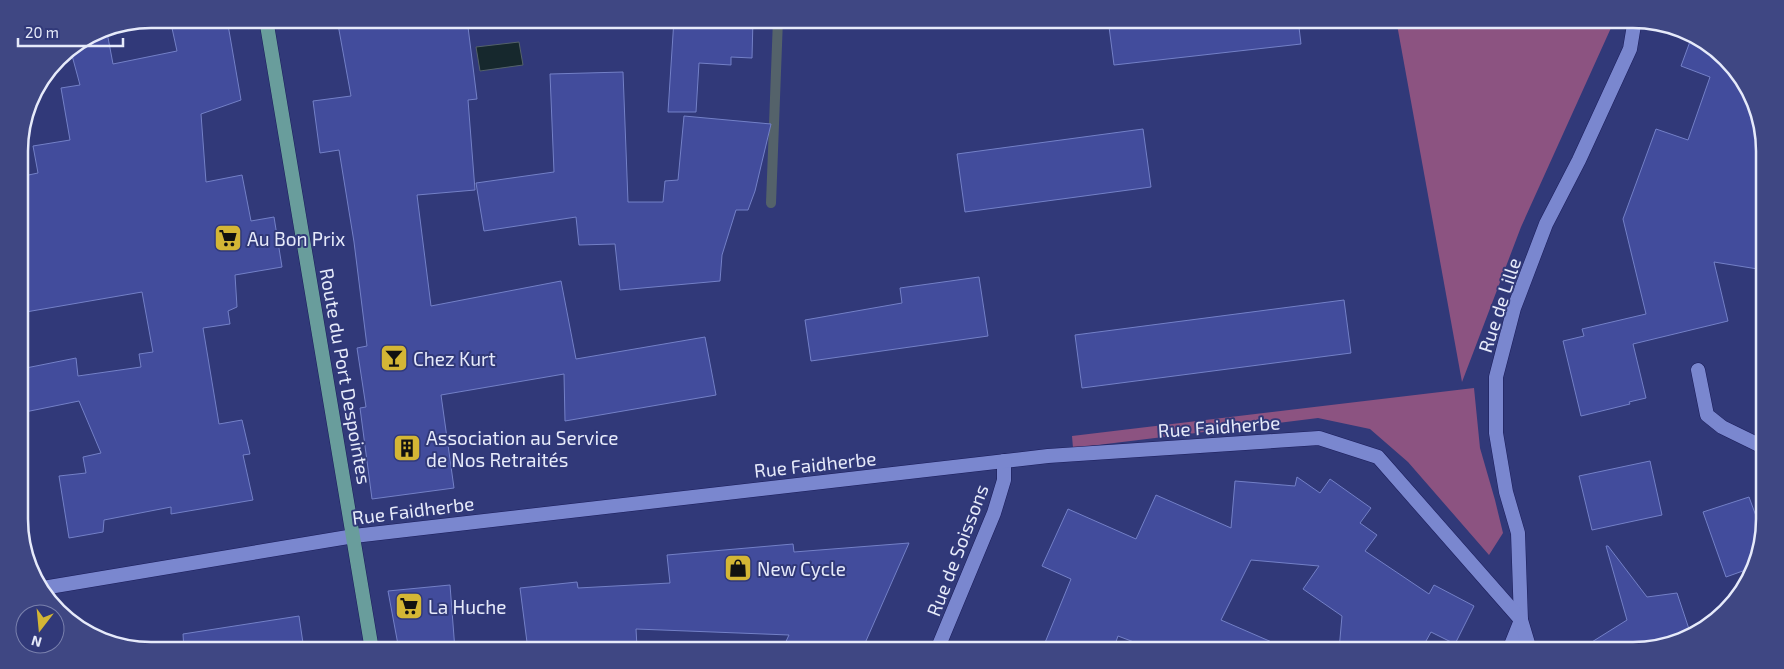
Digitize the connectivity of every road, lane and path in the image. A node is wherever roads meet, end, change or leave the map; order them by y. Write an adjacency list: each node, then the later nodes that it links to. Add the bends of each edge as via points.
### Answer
1 (268, 28): 6 (main road, Route du Port Despointes)
2 (1634, 28): 8 (street, Rue de Lille, via 1630,49 1546,224 1514,308 1496,377 1496,433 1506,492 1518,533)
3 (1698, 370): 4 (street, via 1708,415 1722,427)
4 (1756, 444)
5 (1004, 461): 6 (street, Rue Faidherbe); 8 (street, Rue Faidherbe, via 1319,438 1378,457); 9 (street, Rue de Soissons, via 1004,480 994,513)
6 (354, 536): 7 (street, Rue Faidherbe); 12 (main road, Route du Port Despointes)
7 (48, 587)
8 (1521, 620): 10 (street); 11 (street)
9 (941, 641)
10 (1513, 641)
11 (1527, 641)
12 (371, 642)

